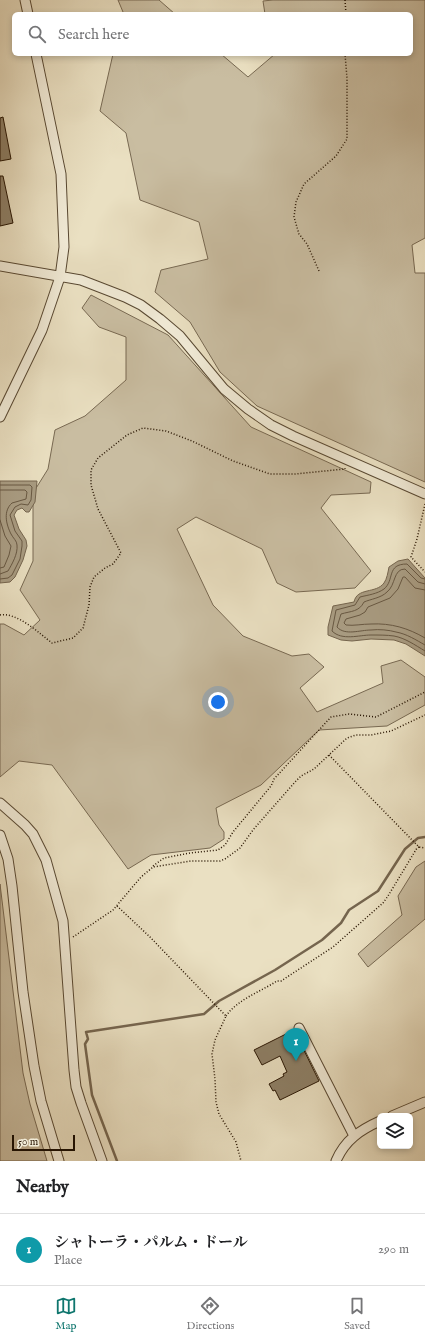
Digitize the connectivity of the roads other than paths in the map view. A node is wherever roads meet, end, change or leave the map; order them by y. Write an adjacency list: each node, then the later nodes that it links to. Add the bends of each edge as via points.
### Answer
1 (25, 0): 2 (street)
2 (28, 12)
3 (36, 56): 5 (street, via 61,174 64,247)
4 (0, 266): 5 (street)
5 (60, 277): 6 (street, via 42,330); 7 (street, via 81,280 125,297 160,319 180,336 224,389 272,425)
6 (0, 417)
7 (425, 494)
8 (0, 802): 16 (street, via 25,825 46,860 63,921 76,1081 81,1103)
9 (0, 835): 15 (street, via 8,859 12,886 23,992 35,1073)
10 (299, 1028): 14 (street)
11 (425, 1102): 12 (street)
12 (399, 1113)
13 (377, 1122): 14 (street)
14 (354, 1136): 17 (street, via 346,1143)
15 (59, 1161)
16 (102, 1161)
17 (336, 1161)

